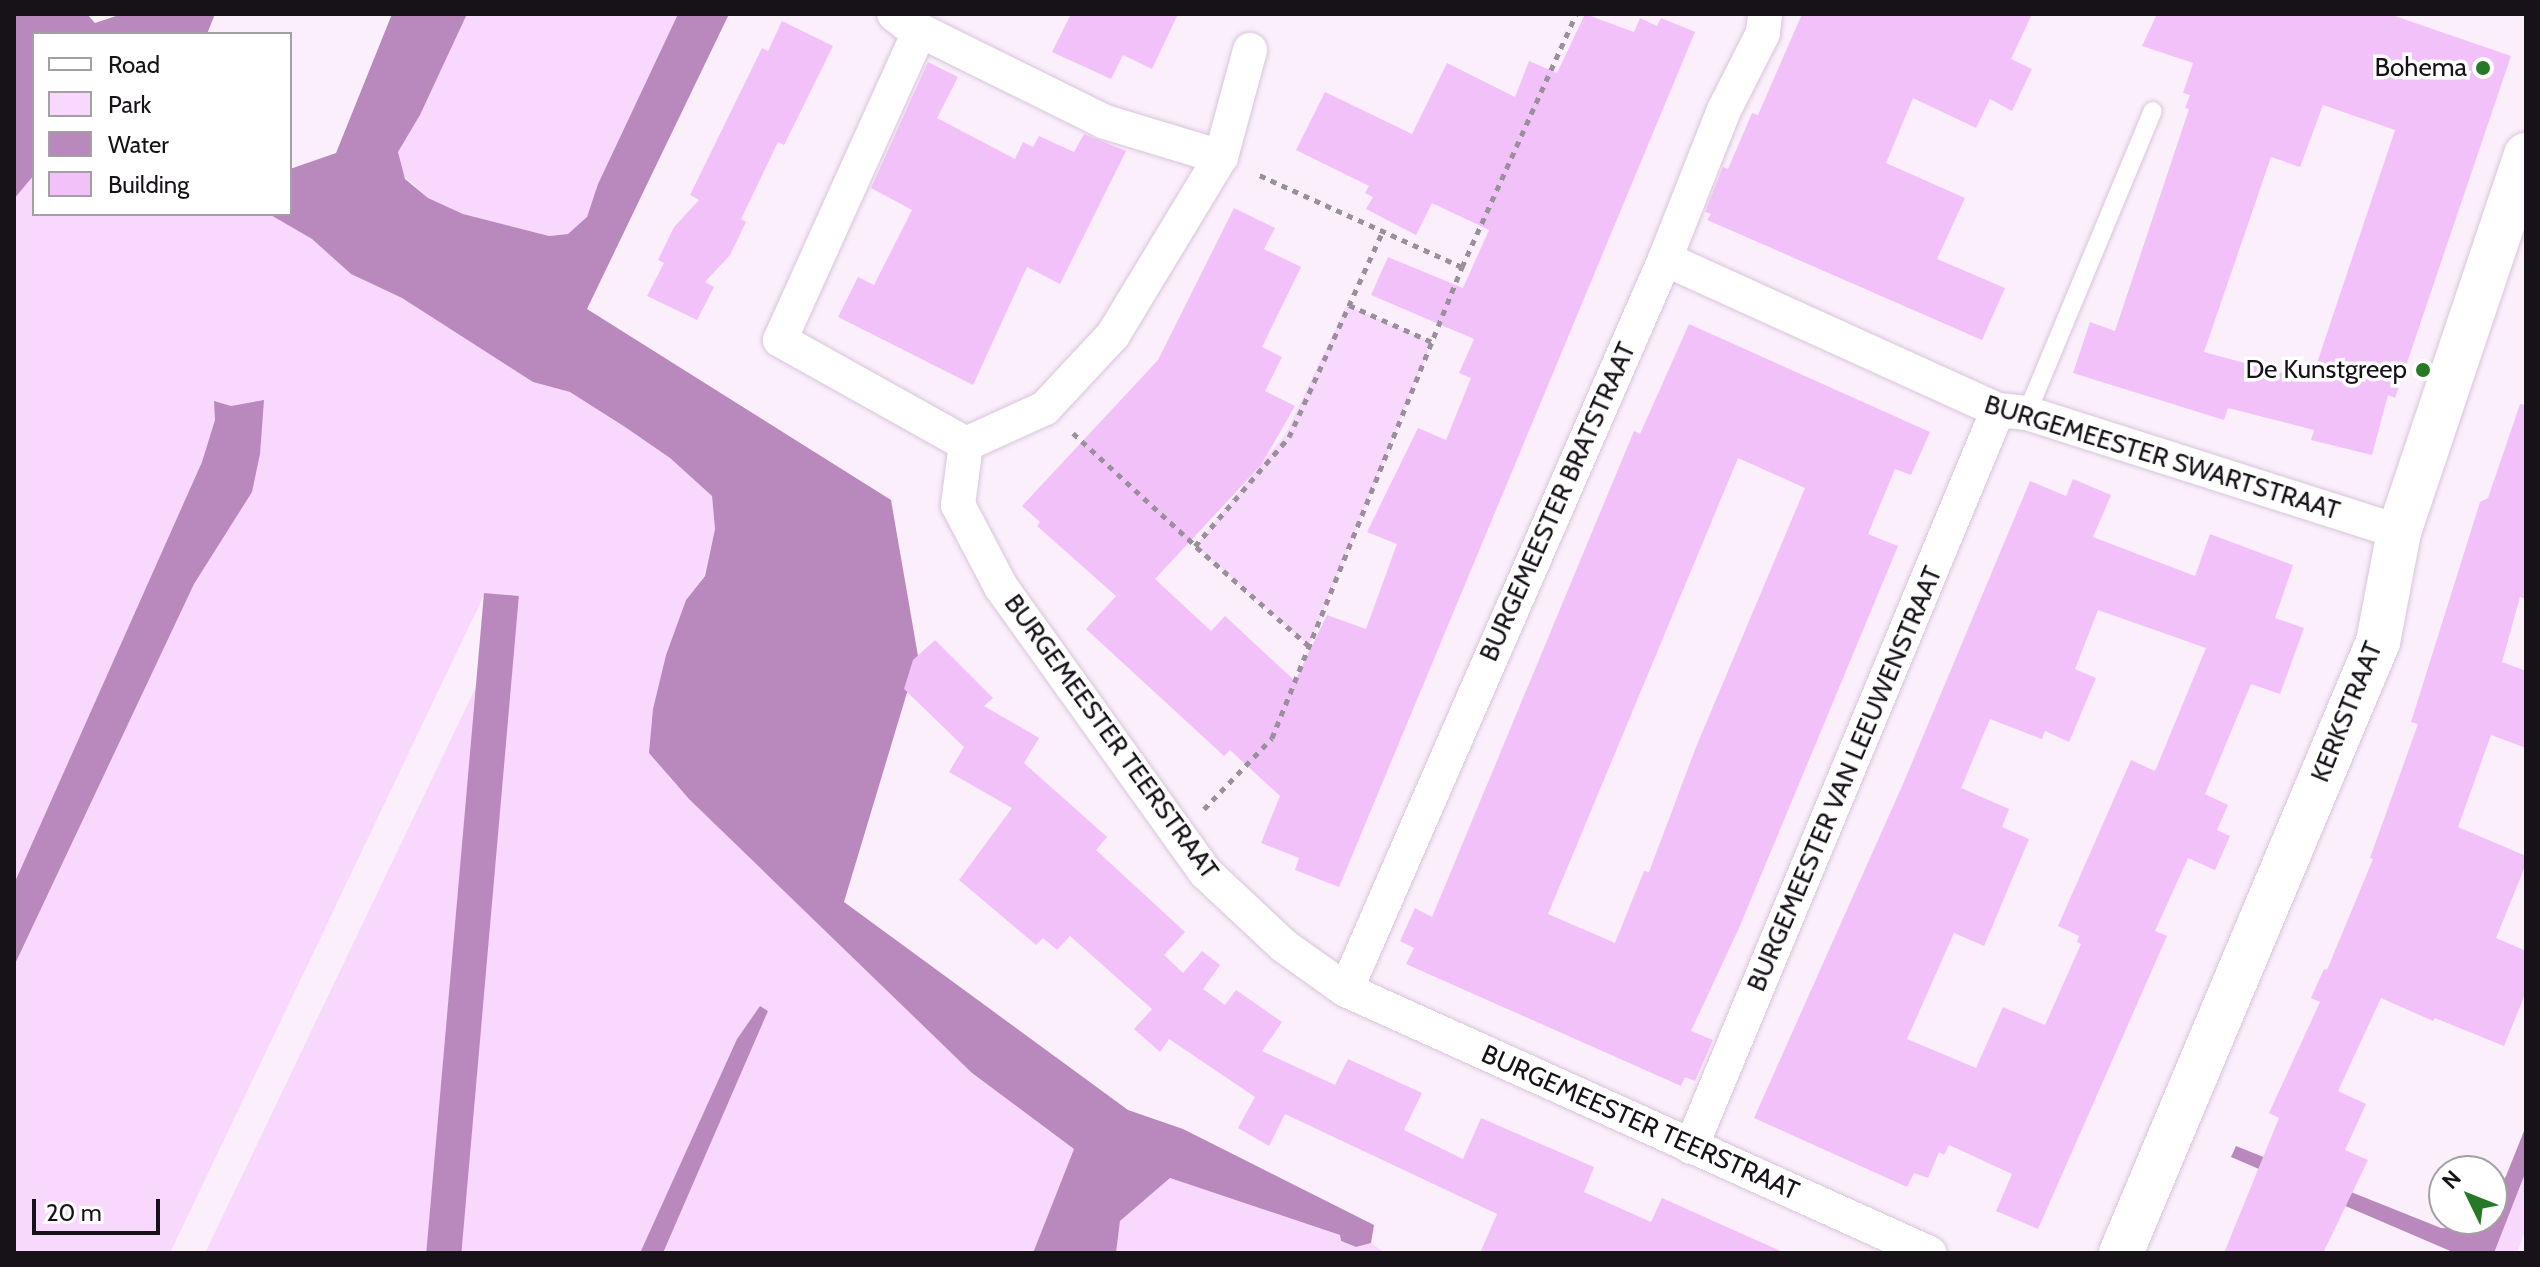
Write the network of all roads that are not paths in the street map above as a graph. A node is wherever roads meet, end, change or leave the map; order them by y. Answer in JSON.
{"nodes":[{"id":1,"x":1765,"y":14,"type":"edge"},
{"id":2,"x":908,"y":21,"type":"edge"},
{"id":3,"x":1250,"y":50,"type":"dead end"},
{"id":4,"x":2153,"y":111,"type":"dead end"},
{"id":5,"x":2526,"y":155,"type":"edge"},
{"id":6,"x":1221,"y":157,"type":"junction"},
{"id":7,"x":1665,"y":259,"type":"junction"},
{"id":8,"x":2012,"y":412,"type":"junction"},
{"id":9,"x":966,"y":444,"type":"junction"},
{"id":10,"x":2399,"y":532,"type":"junction"},
{"id":11,"x":1346,"y":990,"type":"junction"},
{"id":12,"x":1691,"y":1147,"type":"junction"},
{"id":13,"x":1929,"y":1253,"type":"edge"},
{"id":14,"x":2121,"y":1253,"type":"edge"}],
"edges":[{"from":1,"to":7,"type":"street","name":"BURGEMEESTER BRATSTRAAT"},
{"from":2,"to":6,"type":"street"},
{"from":2,"to":9,"type":"street"},
{"from":3,"to":6,"type":"street"},
{"from":4,"to":8,"type":"lane"},
{"from":5,"to":10,"type":"street","name":"KERKSTRAAT"},
{"from":6,"to":9,"type":"street"},
{"from":7,"to":8,"type":"street","name":"BURGEMEESTER SWARTSTRAAT"},
{"from":7,"to":11,"type":"street","name":"BURGEMEESTER BRATSTRAAT"},
{"from":8,"to":10,"type":"street","name":"BURGEMEESTER SWARTSTRAAT"},
{"from":8,"to":12,"type":"street","name":"BURGEMEESTER VAN LEEUWENSTRAAT"},
{"from":9,"to":11,"type":"street","name":"BURGEMEESTER TEERSTRAAT"},
{"from":10,"to":14,"type":"street","name":"KERKSTRAAT"},
{"from":11,"to":12,"type":"street","name":"BURGEMEESTER TEERSTRAAT"},
{"from":12,"to":13,"type":"street","name":"BURGEMEESTER TEERSTRAAT"}]}
